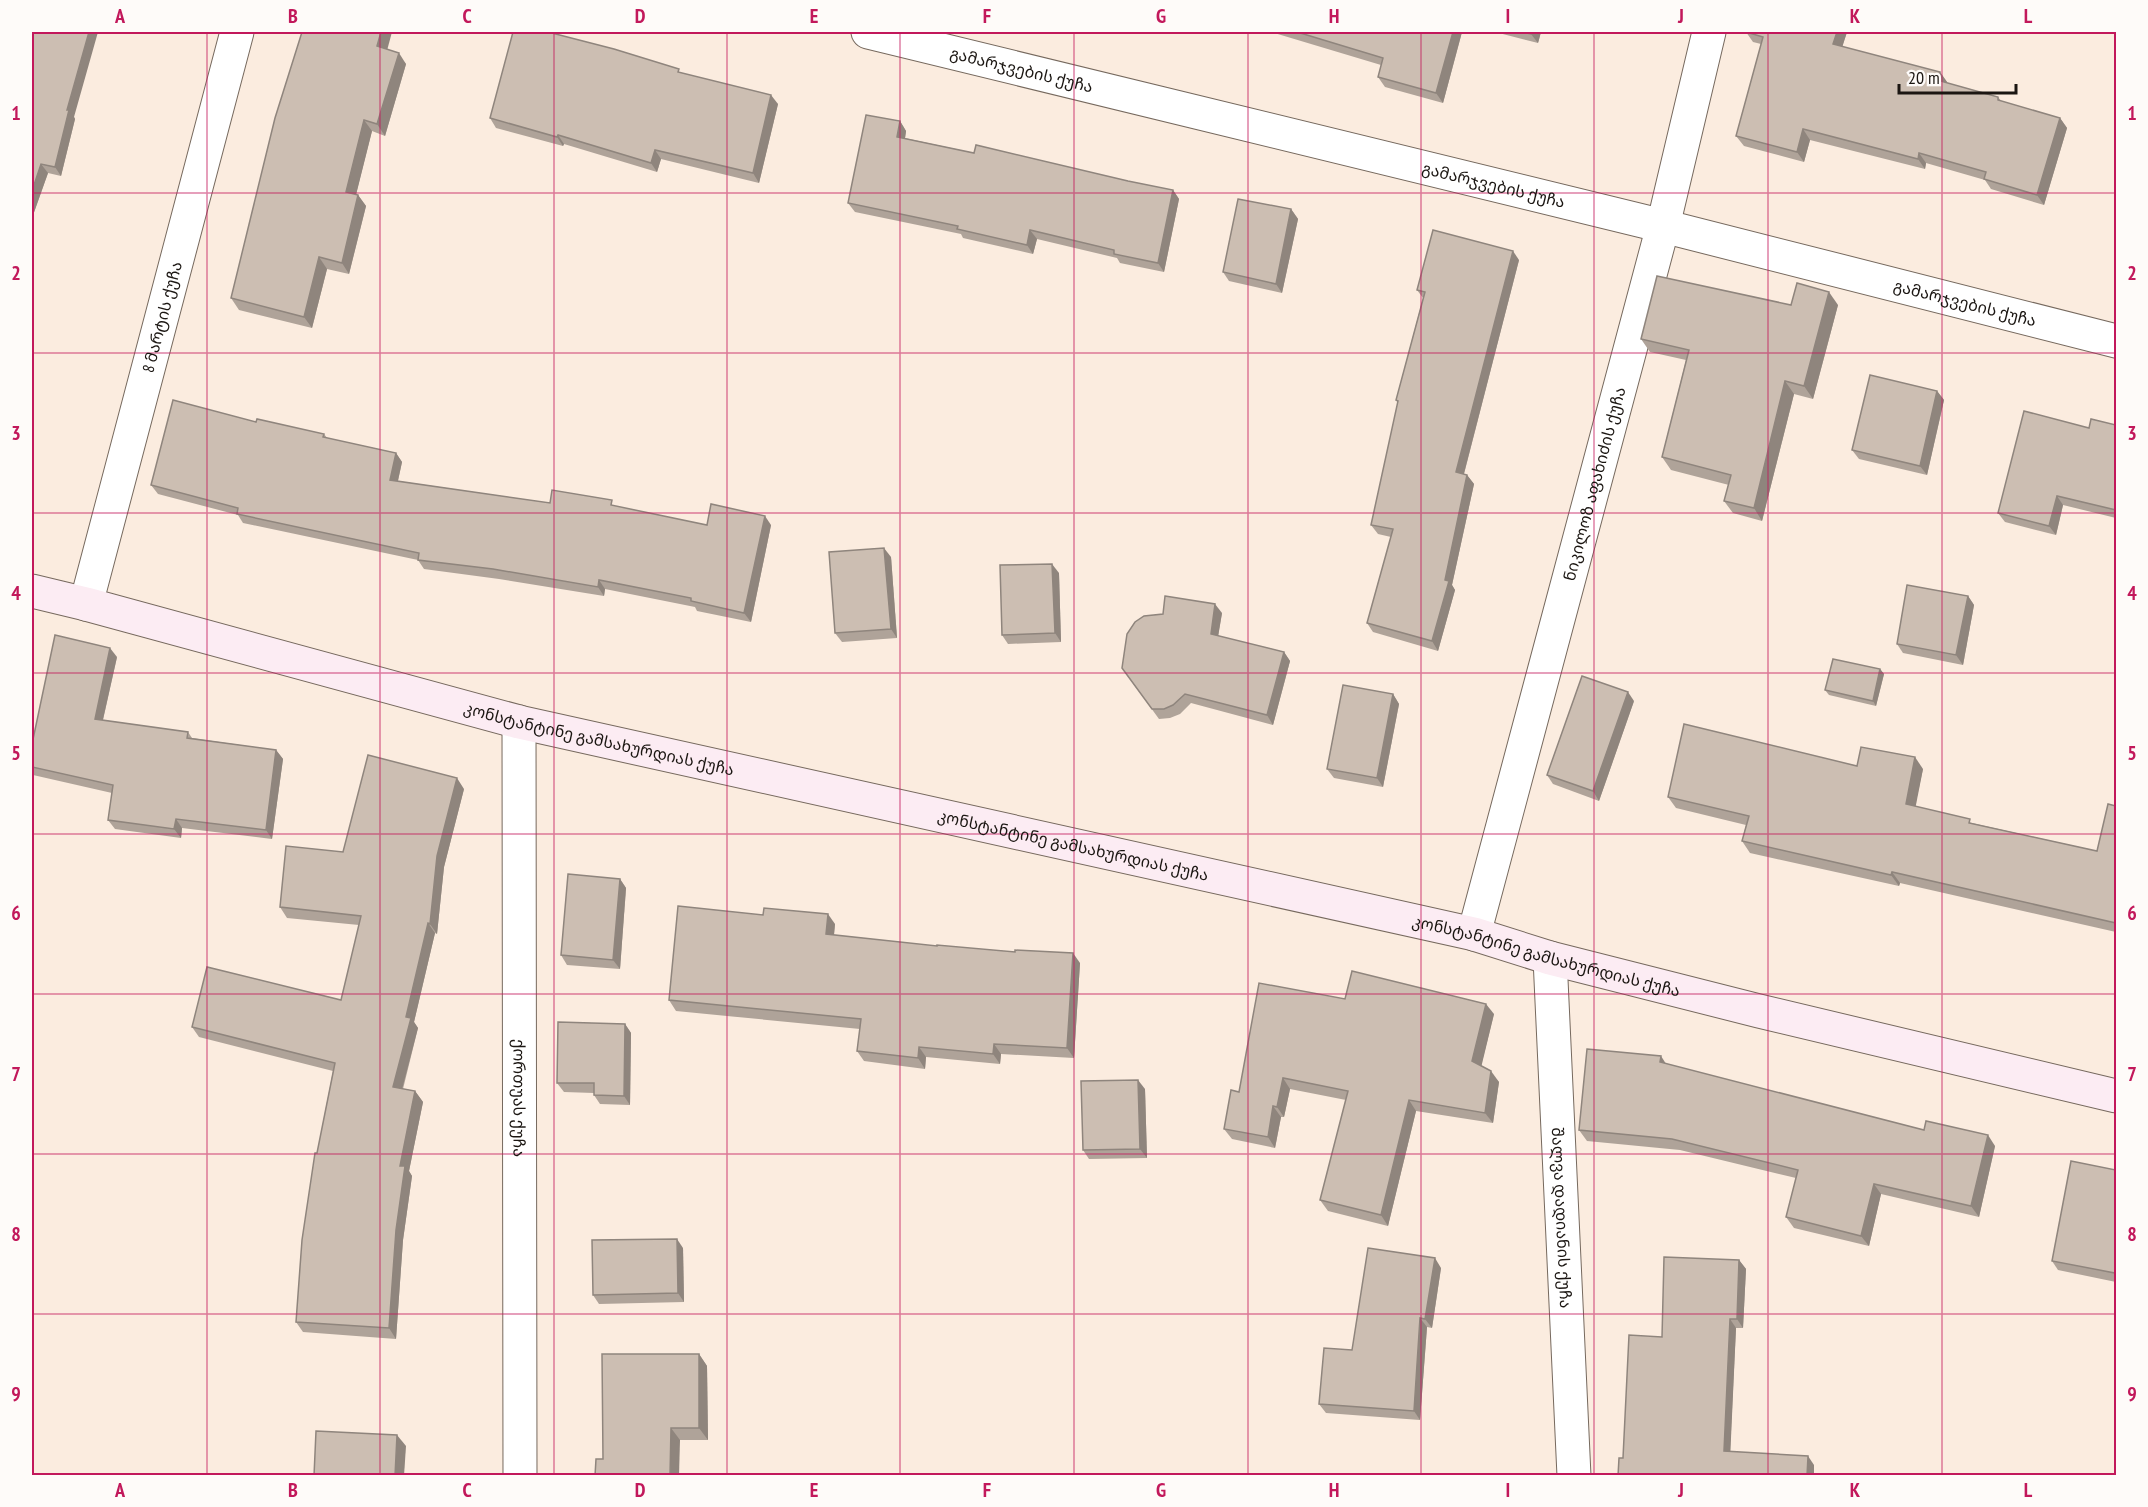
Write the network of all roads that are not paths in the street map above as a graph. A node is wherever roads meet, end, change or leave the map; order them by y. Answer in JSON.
{"nodes":[{"id":1,"x":237,"y":32,"type":"edge"},
{"id":2,"x":868,"y":32,"type":"edge"},
{"id":3,"x":1709,"y":32,"type":"edge"},
{"id":4,"x":1663,"y":226,"type":"junction"},
{"id":5,"x":2116,"y":341,"type":"edge"},
{"id":6,"x":32,"y":591,"type":"edge"},
{"id":7,"x":86,"y":604,"type":"junction"},
{"id":8,"x":519,"y":722,"type":"junction"},
{"id":9,"x":1474,"y":934,"type":"junction"},
{"id":10,"x":1550,"y":958,"type":"junction"},
{"id":11,"x":2116,"y":1096,"type":"edge"},
{"id":12,"x":520,"y":1476,"type":"edge"},
{"id":13,"x":1574,"y":1476,"type":"edge"}],
"edges":[{"from":1,"to":7,"type":"street","name":"8 მარტის ქუჩა"},
{"from":2,"to":4,"type":"street","name":"გამარჯვების ქუჩა"},
{"from":3,"to":4,"type":"street","name":"ნიკილოზ აფახიძის ქუჩა"},
{"from":4,"to":5,"type":"street","name":"გამარჯვების ქუჩა"},
{"from":4,"to":9,"type":"street","name":"ნიკილოზ აფახიძის ქუჩა"},
{"from":6,"to":7,"type":"main road","name":"კონსტანტინე გამსახურდიას ქუჩა"},
{"from":7,"to":8,"type":"main road","name":"კონსტანტინე გამსახურდიას ქუჩა"},
{"from":8,"to":9,"type":"main road","name":"კონსტანტინე გამსახურდიას ქუჩა"},
{"from":8,"to":12,"type":"street","name":"ქორთუას ქუჩა"},
{"from":9,"to":10,"type":"main road","name":"კონსტანტინე გამსახურდიას ქუჩა"},
{"from":10,"to":11,"type":"main road","name":"კონსტანტინე გამსახურდიას ქუჩა"},
{"from":10,"to":13,"type":"street","name":"შალვა დადიანის ქუჩა"}]}
